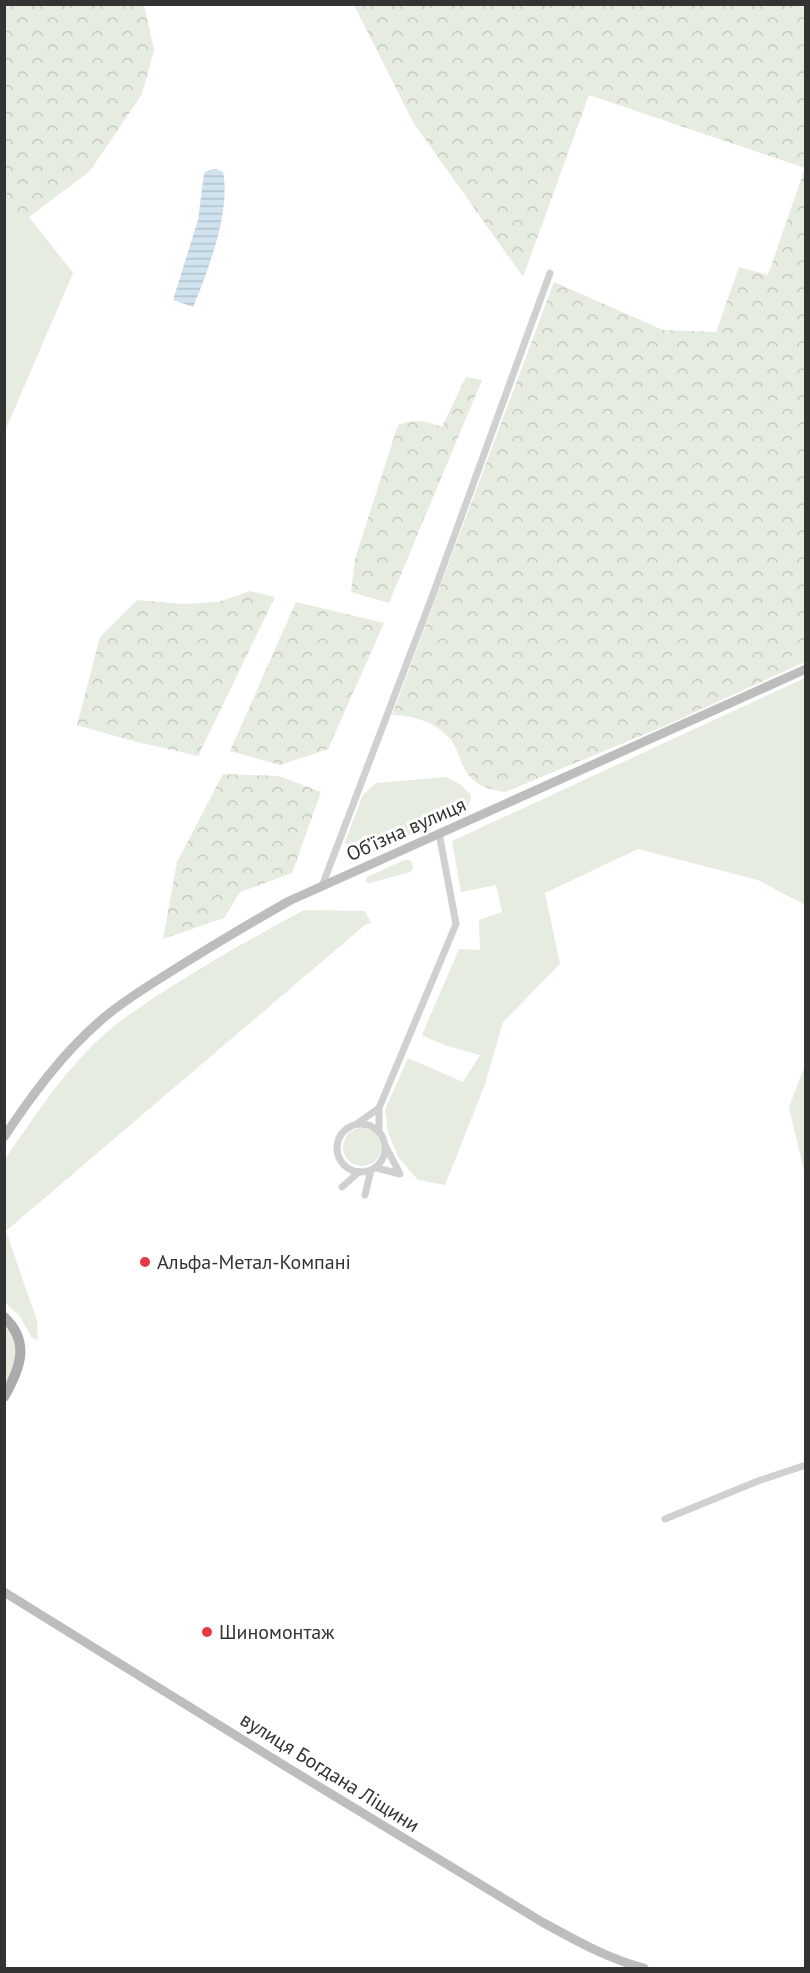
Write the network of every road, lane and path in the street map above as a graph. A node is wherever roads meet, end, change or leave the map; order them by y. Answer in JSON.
{"nodes":[{"id":1,"x":550,"y":273,"type":"dead end"},
{"id":2,"x":806,"y":669,"type":"edge"},
{"id":3,"x":439,"y":833,"type":"junction"},
{"id":4,"x":322,"y":886,"type":"junction"},
{"id":5,"x":379,"y":1108,"type":"junction"},
{"id":6,"x":358,"y":1124,"type":"junction"},
{"id":7,"x":380,"y":1132,"type":"junction"},
{"id":8,"x":4,"y":1137,"type":"edge"},
{"id":9,"x":386,"y":1146,"type":"junction"},
{"id":10,"x":346,"y":1168,"type":"junction"},
{"id":11,"x":374,"y":1169,"type":"junction"},
{"id":12,"x":361,"y":1173,"type":"junction"},
{"id":13,"x":5,"y":1317,"type":"edge"},
{"id":14,"x":4,"y":1397,"type":"edge"},
{"id":15,"x":806,"y":1464,"type":"edge"},
{"id":16,"x":665,"y":1519,"type":"dead end"},
{"id":17,"x":4,"y":1592,"type":"edge"},
{"id":18,"x":644,"y":1968,"type":"edge"}],
"edges":[{"from":1,"to":4,"type":"street"},
{"from":2,"to":3,"type":"main road","name":"Об’їзна вулиця"},
{"from":3,"to":4,"type":"main road","name":"Об’їзна вулиця"},
{"from":3,"to":5,"type":"street"},
{"from":4,"to":8,"type":"main road","name":"Об’їзна вулиця"},
{"from":5,"to":6,"type":"street"},
{"from":5,"to":7,"type":"street"},
{"from":6,"to":7,"type":"street"},
{"from":6,"to":10,"type":"street"},
{"from":7,"to":9,"type":"street"},
{"from":9,"to":11,"type":"street"},
{"from":9,"to":11,"type":"street"},
{"from":10,"to":12,"type":"street"},
{"from":10,"to":12,"type":"street"},
{"from":11,"to":12,"type":"street"},
{"from":11,"to":12,"type":"street"},
{"from":13,"to":14,"type":"main road"},
{"from":15,"to":16,"type":"street"},
{"from":17,"to":18,"type":"main road","name":"вулиця Богдана Ліщини"}]}
